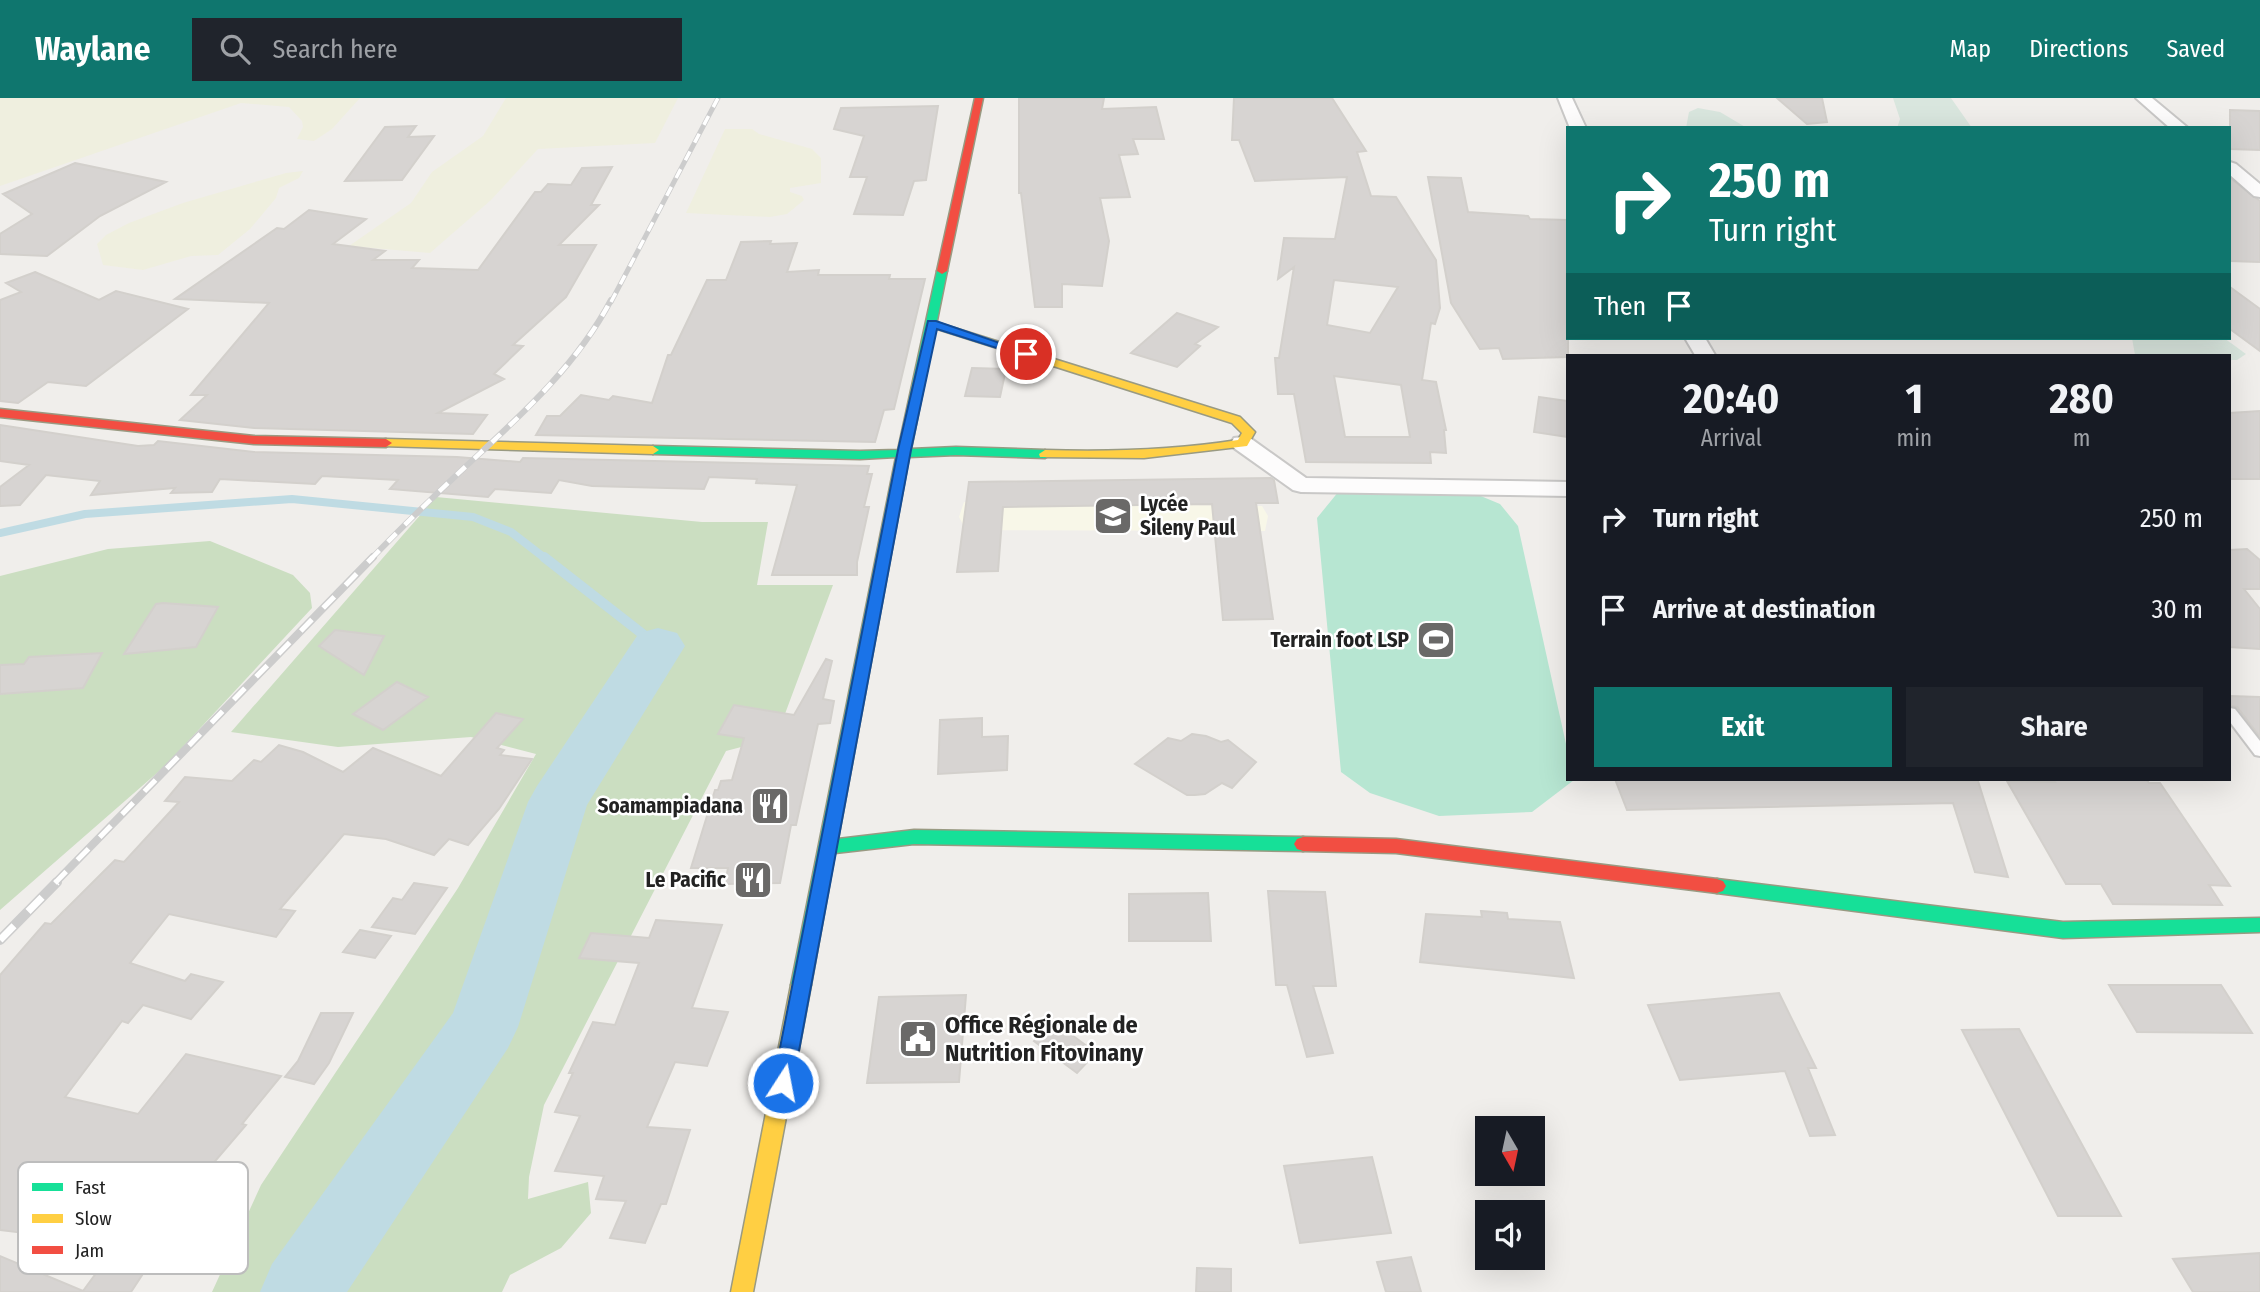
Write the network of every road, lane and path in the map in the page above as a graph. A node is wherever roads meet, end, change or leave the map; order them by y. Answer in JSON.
{"nodes":[{"id":1,"x":979,"y":98,"type":"edge"},
{"id":2,"x":1564,"y":98,"type":"edge"},
{"id":3,"x":2143,"y":98,"type":"edge"},
{"id":4,"x":1577,"y":126,"type":"edge"},
{"id":5,"x":2178,"y":126,"type":"edge"},
{"id":6,"x":2231,"y":168,"type":"edge"},
{"id":7,"x":2259,"y":190,"type":"edge"},
{"id":8,"x":932,"y":324,"type":"junction"},
{"id":9,"x":0,"y":413,"type":"edge"},
{"id":10,"x":1242,"y":443,"type":"junction"},
{"id":11,"x":904,"y":450,"type":"junction"},
{"id":12,"x":1566,"y":489,"type":"edge"},
{"id":13,"x":2231,"y":714,"type":"edge"},
{"id":14,"x":2260,"y":751,"type":"edge"},
{"id":15,"x":829,"y":847,"type":"junction"},
{"id":16,"x":2260,"y":925,"type":"edge"},
{"id":17,"x":742,"y":1292,"type":"edge"}],
"edges":[{"from":1,"to":8,"type":"street"},
{"from":2,"to":4,"type":"street"},
{"from":3,"to":5,"type":"street"},
{"from":6,"to":7,"type":"street"},
{"from":8,"to":10,"type":"street"},
{"from":8,"to":11,"type":"street"},
{"from":9,"to":11,"type":"street"},
{"from":10,"to":11,"type":"street"},
{"from":10,"to":12,"type":"street"},
{"from":11,"to":15,"type":"street"},
{"from":13,"to":14,"type":"lane"},
{"from":15,"to":16,"type":"street"},
{"from":15,"to":17,"type":"street"}]}
